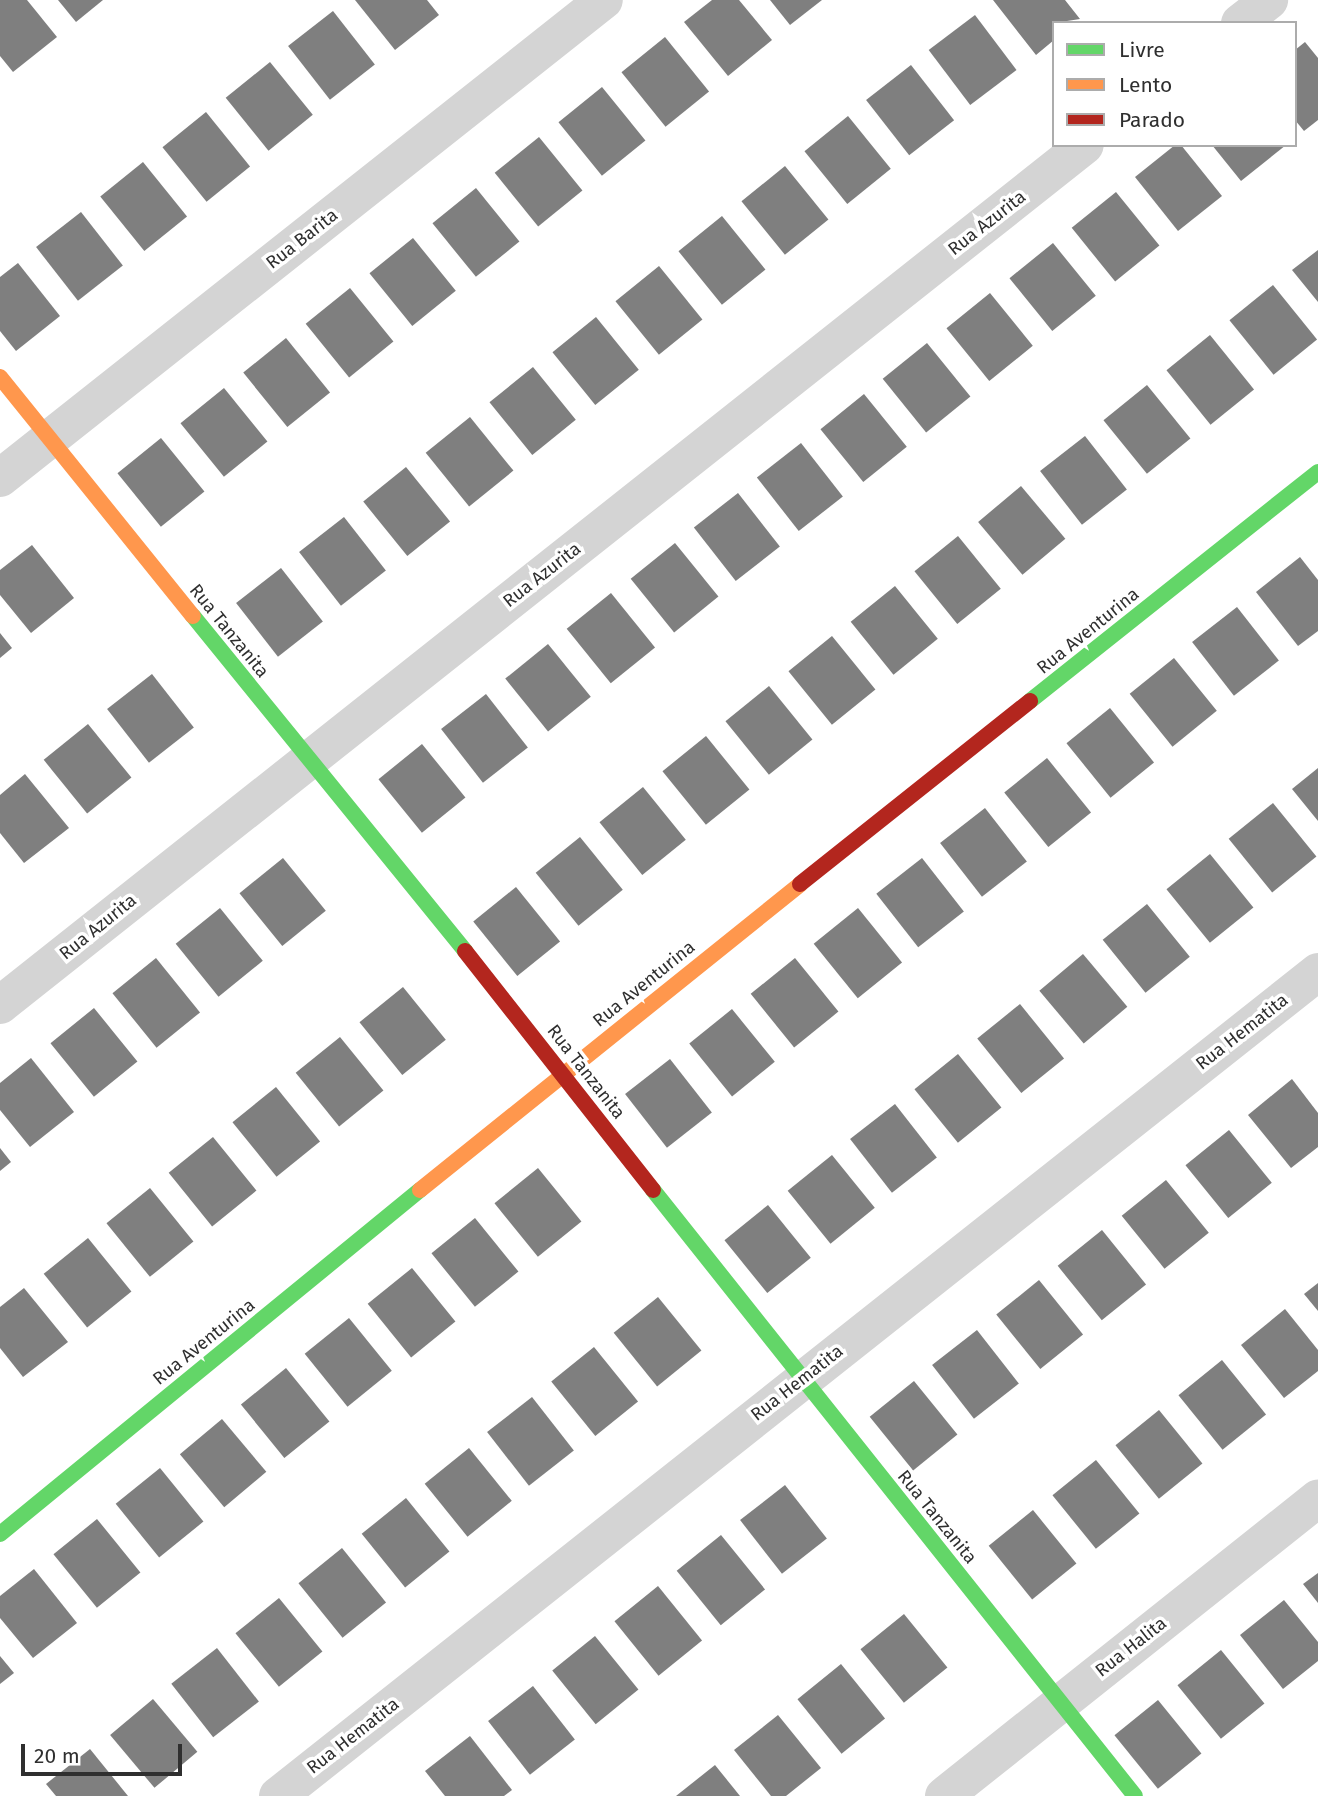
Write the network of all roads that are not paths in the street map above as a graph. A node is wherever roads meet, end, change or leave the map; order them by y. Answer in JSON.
{"nodes":[{"id":1,"x":604,"y":0,"type":"edge"},
{"id":2,"x":1269,"y":0,"type":"edge"},
{"id":3,"x":1243,"y":21,"type":"edge"},
{"id":4,"x":1082,"y":147,"type":"edge"},
{"id":5,"x":0,"y":377,"type":"edge"},
{"id":6,"x":48,"y":439,"type":"junction"},
{"id":7,"x":1318,"y":472,"type":"edge"},
{"id":8,"x":0,"y":478,"type":"edge"},
{"id":9,"x":309,"y":759,"type":"junction"},
{"id":10,"x":1318,"y":972,"type":"edge"},
{"id":11,"x":0,"y":1005,"type":"edge"},
{"id":12,"x":563,"y":1073,"type":"junction"},
{"id":13,"x":801,"y":1381,"type":"junction"},
{"id":14,"x":1318,"y":1498,"type":"edge"},
{"id":15,"x":0,"y":1534,"type":"edge"},
{"id":16,"x":1061,"y":1702,"type":"junction"},
{"id":17,"x":278,"y":1796,"type":"edge"},
{"id":18,"x":944,"y":1796,"type":"edge"},
{"id":19,"x":1135,"y":1796,"type":"edge"}],
"edges":[{"from":1,"to":6,"type":"street","name":"Rua Barita"},
{"from":2,"to":3,"type":"street"},
{"from":4,"to":9,"type":"street","name":"Rua Azurita"},
{"from":5,"to":6,"type":"street","name":"Rua Tanzanita"},
{"from":6,"to":8,"type":"street","name":"Rua Barita"},
{"from":6,"to":9,"type":"street","name":"Rua Tanzanita"},
{"from":7,"to":12,"type":"street","name":"Rua Aventurina"},
{"from":9,"to":11,"type":"street","name":"Rua Azurita"},
{"from":9,"to":12,"type":"street","name":"Rua Tanzanita"},
{"from":10,"to":13,"type":"street","name":"Rua Hematita"},
{"from":12,"to":13,"type":"street","name":"Rua Tanzanita"},
{"from":12,"to":15,"type":"street","name":"Rua Aventurina"},
{"from":13,"to":16,"type":"street","name":"Rua Tanzanita"},
{"from":13,"to":17,"type":"street","name":"Rua Hematita"},
{"from":14,"to":16,"type":"street","name":"Rua Halita"},
{"from":16,"to":18,"type":"street","name":"Rua Halita"},
{"from":16,"to":19,"type":"street","name":"Rua Tanzanita"}]}
